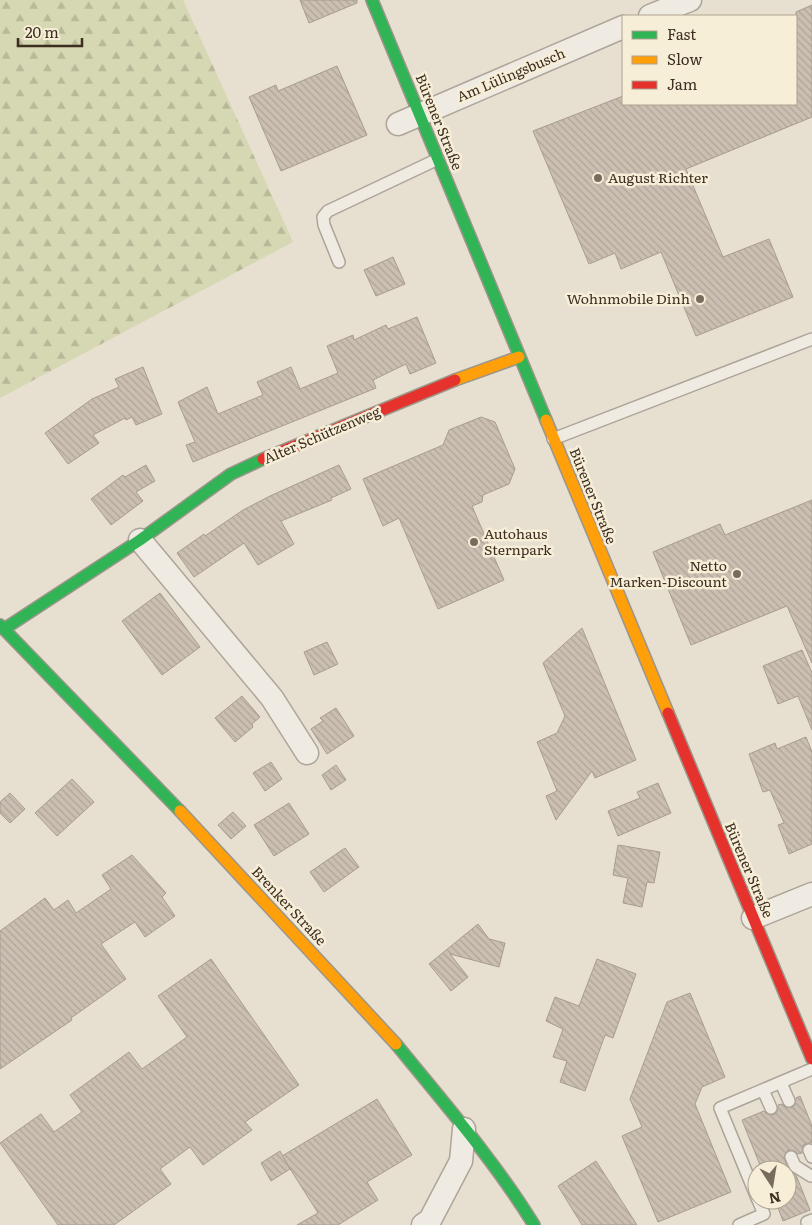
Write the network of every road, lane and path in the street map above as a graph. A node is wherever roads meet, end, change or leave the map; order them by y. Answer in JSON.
{"nodes":[{"id":1,"x":372,"y":0,"type":"edge"},
{"id":2,"x":690,"y":0,"type":"edge"},
{"id":3,"x":652,"y":15,"type":"edge"},
{"id":4,"x":622,"y":27,"type":"edge"},
{"id":5,"x":420,"y":114,"type":"junction"},
{"id":6,"x":398,"y":124,"type":"dead end"},
{"id":7,"x":438,"y":159,"type":"junction"},
{"id":8,"x":339,"y":262,"type":"dead end"},
{"id":9,"x":812,"y":339,"type":"edge"},
{"id":10,"x":519,"y":357,"type":"junction"},
{"id":11,"x":553,"y":439,"type":"junction"},
{"id":12,"x":140,"y":540,"type":"junction"},
{"id":13,"x":2,"y":627,"type":"edge"},
{"id":14,"x":307,"y":753,"type":"dead end"},
{"id":15,"x":812,"y":894,"type":"edge"},
{"id":16,"x":753,"y":918,"type":"junction"},
{"id":17,"x":812,"y":1059,"type":"edge"},
{"id":18,"x":812,"y":1069,"type":"edge"},
{"id":19,"x":781,"y":1083,"type":"junction"},
{"id":20,"x":763,"y":1090,"type":"junction"},
{"id":21,"x":789,"y":1101,"type":"dead end"},
{"id":22,"x":771,"y":1108,"type":"dead end"},
{"id":23,"x":464,"y":1129,"type":"junction"},
{"id":24,"x":791,"y":1157,"type":"dead end"},
{"id":25,"x":747,"y":1174,"type":"edge"},
{"id":26,"x":812,"y":1177,"type":"edge"},
{"id":27,"x":766,"y":1220,"type":"edge"},
{"id":28,"x":422,"y":1225,"type":"edge"},
{"id":29,"x":534,"y":1225,"type":"edge"},
{"id":30,"x":739,"y":1225,"type":"edge"}],
"edges":[{"from":1,"to":5,"type":"street","name":"Bürener Straße"},
{"from":2,"to":3,"type":"street"},
{"from":4,"to":5,"type":"street","name":"Am Lülingsbusch"},
{"from":5,"to":6,"type":"street","name":"Am Lülingsbusch"},
{"from":5,"to":7,"type":"street","name":"Bürener Straße"},
{"from":7,"to":8,"type":"lane"},
{"from":7,"to":10,"type":"street","name":"Bürener Straße"},
{"from":9,"to":11,"type":"lane"},
{"from":10,"to":11,"type":"street","name":"Bürener Straße"},
{"from":10,"to":12,"type":"street","name":"Alter Schützenweg"},
{"from":11,"to":16,"type":"street","name":"Bürener Straße"},
{"from":12,"to":13,"type":"street","name":"Alter Schützenweg"},
{"from":12,"to":14,"type":"street"},
{"from":13,"to":23,"type":"street","name":"Brenker Straße"},
{"from":15,"to":16,"type":"street"},
{"from":16,"to":17,"type":"street","name":"Bürener Straße"},
{"from":18,"to":19,"type":"lane"},
{"from":19,"to":20,"type":"lane"},
{"from":19,"to":21,"type":"lane"},
{"from":20,"to":22,"type":"lane"},
{"from":20,"to":25,"type":"lane"},
{"from":23,"to":28,"type":"street"},
{"from":23,"to":29,"type":"street","name":"Brenker Straße"},
{"from":24,"to":26,"type":"lane"},
{"from":27,"to":30,"type":"lane"}]}
